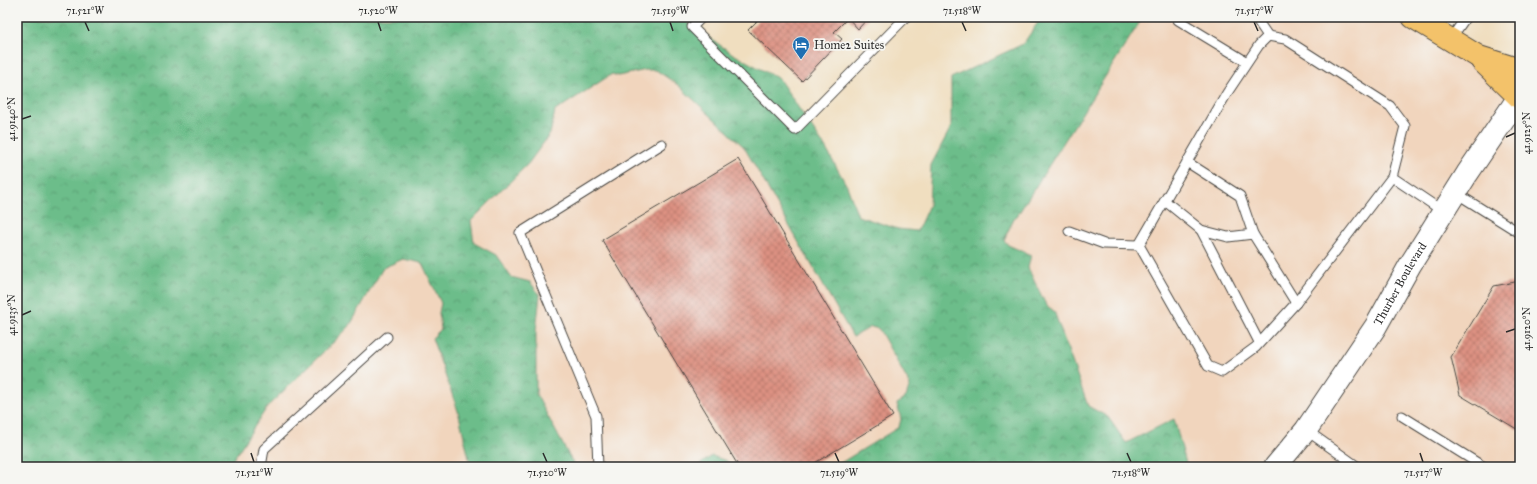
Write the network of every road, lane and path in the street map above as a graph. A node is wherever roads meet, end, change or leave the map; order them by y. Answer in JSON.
{"nodes":[{"id":1,"x":702,"y":17,"type":"edge"},
{"id":2,"x":906,"y":17,"type":"edge"},
{"id":3,"x":1178,"y":17,"type":"edge"},
{"id":4,"x":1255,"y":17,"type":"edge"},
{"id":5,"x":1413,"y":17,"type":"edge"},
{"id":6,"x":1466,"y":17,"type":"edge"},
{"id":7,"x":1268,"y":36,"type":"junction"},
{"id":8,"x":1450,"y":40,"type":"junction"},
{"id":9,"x":1478,"y":57,"type":"junction"},
{"id":10,"x":1247,"y":62,"type":"junction"},
{"id":11,"x":1520,"y":70,"type":"edge"},
{"id":12,"x":1520,"y":97,"type":"edge"},
{"id":13,"x":662,"y":144,"type":"dead end"},
{"id":14,"x":1187,"y":162,"type":"junction"},
{"id":15,"x":1392,"y":177,"type":"junction"},
{"id":16,"x":1456,"y":193,"type":"junction"},
{"id":17,"x":1164,"y":201,"type":"junction"},
{"id":18,"x":1444,"y":212,"type":"junction"},
{"id":19,"x":1202,"y":230,"type":"junction"},
{"id":20,"x":1069,"y":231,"type":"dead end"},
{"id":21,"x":1520,"y":233,"type":"edge"},
{"id":22,"x":1253,"y":234,"type":"junction"},
{"id":23,"x":1139,"y":245,"type":"junction"},
{"id":24,"x":1296,"y":303,"type":"junction"},
{"id":25,"x":387,"y":337,"type":"dead end"},
{"id":26,"x":1259,"y":342,"type":"junction"},
{"id":27,"x":1402,"y":416,"type":"dead end"},
{"id":28,"x":1306,"y":430,"type":"junction"},
{"id":29,"x":261,"y":467,"type":"edge"},
{"id":30,"x":598,"y":467,"type":"edge"},
{"id":31,"x":1275,"y":467,"type":"edge"},
{"id":32,"x":1358,"y":467,"type":"edge"},
{"id":33,"x":1484,"y":467,"type":"edge"}],
"edges":[{"from":1,"to":2,"type":"lane"},
{"from":3,"to":10,"type":"lane"},
{"from":4,"to":7,"type":"lane"},
{"from":5,"to":8,"type":"main road"},
{"from":6,"to":8,"type":"lane"},
{"from":7,"to":10,"type":"lane"},
{"from":7,"to":15,"type":"lane"},
{"from":8,"to":9,"type":"main road"},
{"from":9,"to":11,"type":"main road"},
{"from":9,"to":12,"type":"main road"},
{"from":10,"to":14,"type":"lane"},
{"from":12,"to":16,"type":"street","name":"Thurber Boulevard"},
{"from":13,"to":30,"type":"lane"},
{"from":14,"to":17,"type":"lane"},
{"from":14,"to":22,"type":"lane"},
{"from":15,"to":18,"type":"lane"},
{"from":15,"to":24,"type":"lane"},
{"from":16,"to":18,"type":"street","name":"Thurber Boulevard"},
{"from":16,"to":21,"type":"lane"},
{"from":17,"to":19,"type":"lane"},
{"from":17,"to":23,"type":"lane"},
{"from":18,"to":28,"type":"street","name":"Thurber Boulevard"},
{"from":19,"to":22,"type":"lane"},
{"from":19,"to":26,"type":"lane"},
{"from":20,"to":23,"type":"lane"},
{"from":22,"to":24,"type":"lane"},
{"from":23,"to":26,"type":"lane"},
{"from":24,"to":26,"type":"lane"},
{"from":25,"to":29,"type":"lane"},
{"from":27,"to":33,"type":"lane"},
{"from":28,"to":31,"type":"street","name":"Thurber Boulevard"},
{"from":28,"to":32,"type":"lane"}]}
